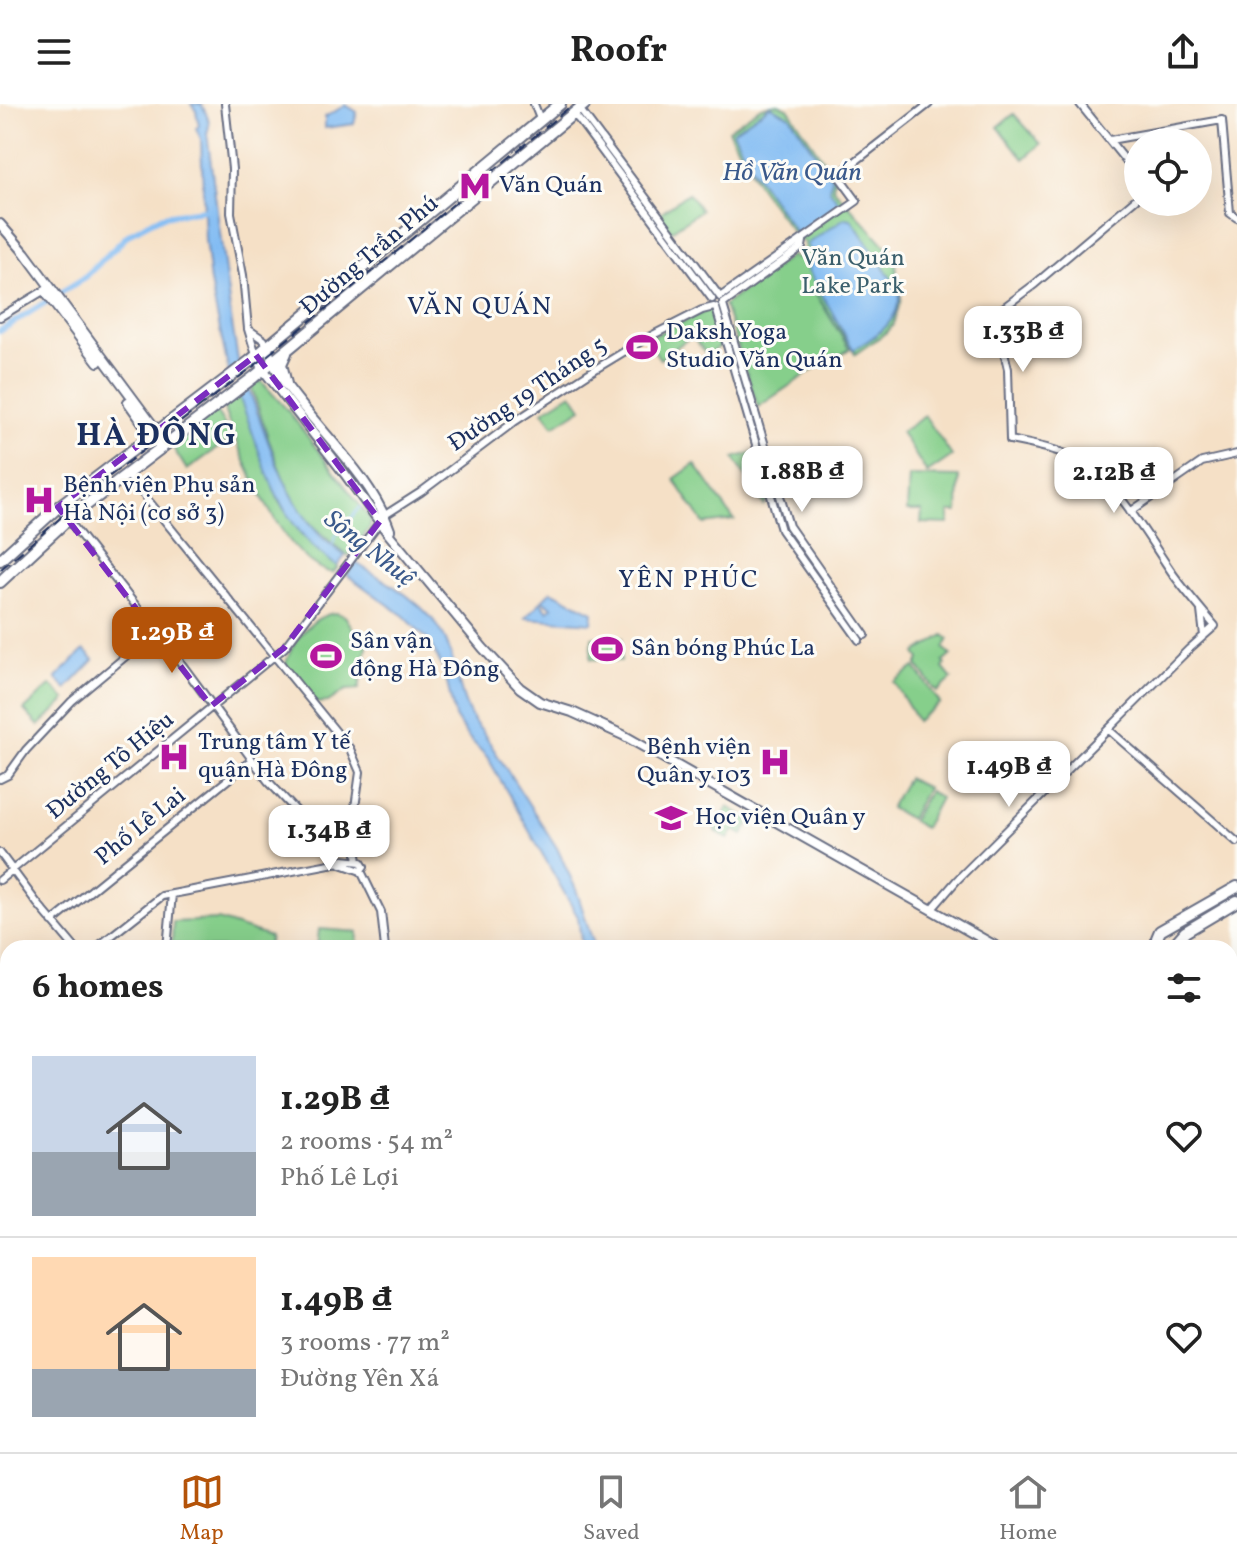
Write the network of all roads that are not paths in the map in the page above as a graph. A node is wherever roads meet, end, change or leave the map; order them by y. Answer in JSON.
{"nodes":[{"id":1,"x":225,"y":104,"type":"edge"},
{"id":2,"x":557,"y":104,"type":"edge"},
{"id":3,"x":929,"y":104,"type":"edge"},
{"id":4,"x":1080,"y":104,"type":"edge"},
{"id":5,"x":536,"y":105,"type":"edge"},
{"id":6,"x":583,"y":112,"type":"edge"},
{"id":7,"x":538,"y":122,"type":"junction"},
{"id":8,"x":1110,"y":140,"type":"junction"},
{"id":9,"x":1124,"y":158,"type":"edge"},
{"id":10,"x":642,"y":190,"type":"junction"},
{"id":11,"x":635,"y":195,"type":"junction"},
{"id":12,"x":432,"y":209,"type":"junction"},
{"id":13,"x":1124,"y":209,"type":"edge"},
{"id":14,"x":1234,"y":217,"type":"edge"},
{"id":15,"x":443,"y":221,"type":"junction"},
{"id":16,"x":0,"y":224,"type":"edge"},
{"id":17,"x":0,"y":231,"type":"edge"},
{"id":18,"x":28,"y":262,"type":"junction"},
{"id":19,"x":47,"y":290,"type":"junction"},
{"id":20,"x":329,"y":295,"type":"junction"},
{"id":21,"x":717,"y":302,"type":"junction"},
{"id":22,"x":318,"y":304,"type":"junction"},
{"id":23,"x":340,"y":307,"type":"junction"},
{"id":24,"x":328,"y":316,"type":"junction"},
{"id":25,"x":0,"y":317,"type":"edge"},
{"id":26,"x":248,"y":329,"type":"junction"},
{"id":27,"x":267,"y":346,"type":"junction"},
{"id":28,"x":288,"y":349,"type":"junction"},
{"id":29,"x":253,"y":358,"type":"junction"},
{"id":30,"x":268,"y":366,"type":"junction"},
{"id":31,"x":286,"y":384,"type":"junction"},
{"id":32,"x":152,"y":429,"type":"junction"},
{"id":33,"x":163,"y":445,"type":"junction"},
{"id":34,"x":1237,"y":454,"type":"edge"},
{"id":35,"x":339,"y":459,"type":"junction"},
{"id":36,"x":126,"y":473,"type":"junction"},
{"id":37,"x":58,"y":507,"type":"junction"},
{"id":38,"x":1130,"y":512,"type":"junction"},
{"id":39,"x":382,"y":518,"type":"junction"},
{"id":40,"x":68,"y":519,"type":"junction"},
{"id":41,"x":0,"y":560,"type":"edge"},
{"id":42,"x":0,"y":582,"type":"edge"},
{"id":43,"x":1200,"y":608,"type":"junction"},
{"id":44,"x":156,"y":631,"type":"junction"},
{"id":45,"x":1204,"y":636,"type":"junction"},
{"id":46,"x":862,"y":638,"type":"dead end"},
{"id":47,"x":284,"y":648,"type":"junction"},
{"id":48,"x":273,"y":656,"type":"junction"},
{"id":49,"x":280,"y":665,"type":"junction"},
{"id":50,"x":211,"y":706,"type":"junction"},
{"id":51,"x":1109,"y":730,"type":"junction"},
{"id":52,"x":252,"y":760,"type":"junction"},
{"id":53,"x":0,"y":779,"type":"edge"},
{"id":54,"x":1237,"y":842,"type":"edge"},
{"id":55,"x":0,"y":853,"type":"edge"},
{"id":56,"x":342,"y":862,"type":"junction"},
{"id":57,"x":357,"y":866,"type":"junction"},
{"id":58,"x":12,"y":870,"type":"junction"},
{"id":59,"x":0,"y":880,"type":"edge"},
{"id":60,"x":1237,"y":887,"type":"edge"},
{"id":61,"x":172,"y":894,"type":"junction"},
{"id":62,"x":1237,"y":901,"type":"edge"},
{"id":63,"x":932,"y":909,"type":"junction"},
{"id":64,"x":52,"y":922,"type":"junction"},
{"id":65,"x":1159,"y":932,"type":"junction"},
{"id":66,"x":68,"y":940,"type":"edge"},
{"id":67,"x":106,"y":940,"type":"edge"},
{"id":68,"x":168,"y":940,"type":"edge"},
{"id":69,"x":385,"y":940,"type":"edge"},
{"id":70,"x":985,"y":940,"type":"edge"},
{"id":71,"x":1160,"y":940,"type":"edge"},
{"id":72,"x":1162,"y":940,"type":"edge"},
{"id":73,"x":1177,"y":940,"type":"edge"}],
"edges":[{"from":1,"to":26,"type":"street"},
{"from":2,"to":7,"type":"highway","name":"Đường Trần Phú"},
{"from":3,"to":21,"type":"street","name":"Đường 19 Tháng 5"},
{"from":4,"to":8,"type":"street"},
{"from":5,"to":7,"type":"street"},
{"from":6,"to":10,"type":"street"},
{"from":6,"to":11,"type":"street"},
{"from":6,"to":15,"type":"highway","name":"Đường Trần Phú"},
{"from":7,"to":12,"type":"highway","name":"Đường Trần Phú"},
{"from":8,"to":9,"type":"street"},
{"from":8,"to":14,"type":"street"},
{"from":10,"to":11,"type":"street"},
{"from":10,"to":21,"type":"street"},
{"from":11,"to":21,"type":"street"},
{"from":12,"to":15,"type":"highway"},
{"from":12,"to":20,"type":"highway","name":"Đường Trần Phú"},
{"from":13,"to":38,"type":"street"},
{"from":15,"to":23,"type":"highway","name":"Đường Trần Phú"},
{"from":16,"to":18,"type":"main road"},
{"from":17,"to":18,"type":"main road"},
{"from":18,"to":19,"type":"main road"},
{"from":19,"to":25,"type":"street"},
{"from":19,"to":32,"type":"main road"},
{"from":20,"to":22,"type":"highway","name":"Đường Trần Phú"},
{"from":20,"to":23,"type":"highway"},
{"from":21,"to":39,"type":"street","name":"Đường 19 Tháng 5"},
{"from":21,"to":46,"type":"street"},
{"from":22,"to":24,"type":"highway"},
{"from":22,"to":27,"type":"highway","name":"Đường Trần Phú"},
{"from":23,"to":24,"type":"highway","name":"Đường Trần Phú"},
{"from":24,"to":28,"type":"highway","name":"Đường Trần Phú"},
{"from":26,"to":27,"type":"street"},
{"from":26,"to":29,"type":"street"},
{"from":27,"to":29,"type":"highway","name":"Đường Trần Phú"},
{"from":27,"to":30,"type":"main road"},
{"from":28,"to":30,"type":"highway","name":"Đường Trần Phú"},
{"from":28,"to":31,"type":"highway"},
{"from":29,"to":30,"type":"main road"},
{"from":29,"to":32,"type":"highway","name":"Đường Trần Phú"},
{"from":30,"to":31,"type":"main road"},
{"from":30,"to":33,"type":"highway","name":"Đường Trần Phú"},
{"from":30,"to":35,"type":"main road"},
{"from":31,"to":35,"type":"main road"},
{"from":32,"to":33,"type":"main road"},
{"from":32,"to":37,"type":"highway","name":"Đường Trần Phú"},
{"from":33,"to":36,"type":"highway","name":"Đường Trần Phú"},
{"from":34,"to":38,"type":"street"},
{"from":35,"to":39,"type":"main road"},
{"from":36,"to":40,"type":"highway","name":"Đường Trần Phú"},
{"from":36,"to":48,"type":"street"},
{"from":37,"to":40,"type":"street"},
{"from":37,"to":41,"type":"highway","name":"Đường Trần Phú"},
{"from":38,"to":43,"type":"street"},
{"from":39,"to":47,"type":"street","name":"Đường Tô Hiệu"},
{"from":39,"to":63,"type":"main road"},
{"from":40,"to":42,"type":"highway","name":"Đường Trần Phú"},
{"from":40,"to":44,"type":"street"},
{"from":43,"to":45,"type":"street"},
{"from":43,"to":45,"type":"street"},
{"from":44,"to":50,"type":"street"},
{"from":44,"to":53,"type":"street"},
{"from":45,"to":51,"type":"street"},
{"from":47,"to":48,"type":"street","name":"Đường Tô Hiệu"},
{"from":47,"to":49,"type":"street"},
{"from":48,"to":49,"type":"street"},
{"from":48,"to":50,"type":"street","name":"Đường Tô Hiệu"},
{"from":49,"to":57,"type":"street"},
{"from":50,"to":52,"type":"street"},
{"from":50,"to":58,"type":"street","name":"Đường Tô Hiệu"},
{"from":51,"to":54,"type":"street"},
{"from":51,"to":63,"type":"street"},
{"from":52,"to":56,"type":"street"},
{"from":52,"to":64,"type":"street","name":"Phố Lê Lai"},
{"from":55,"to":58,"type":"street"},
{"from":56,"to":57,"type":"street"},
{"from":56,"to":61,"type":"street"},
{"from":57,"to":69,"type":"street"},
{"from":58,"to":59,"type":"street","name":"Đường Tô Hiệu"},
{"from":58,"to":64,"type":"street"},
{"from":60,"to":65,"type":"highway"},
{"from":61,"to":67,"type":"street"},
{"from":61,"to":68,"type":"street"},
{"from":62,"to":73,"type":"highway"},
{"from":63,"to":70,"type":"main road"},
{"from":64,"to":66,"type":"street"},
{"from":65,"to":71,"type":"highway"},
{"from":65,"to":72,"type":"highway"}]}
